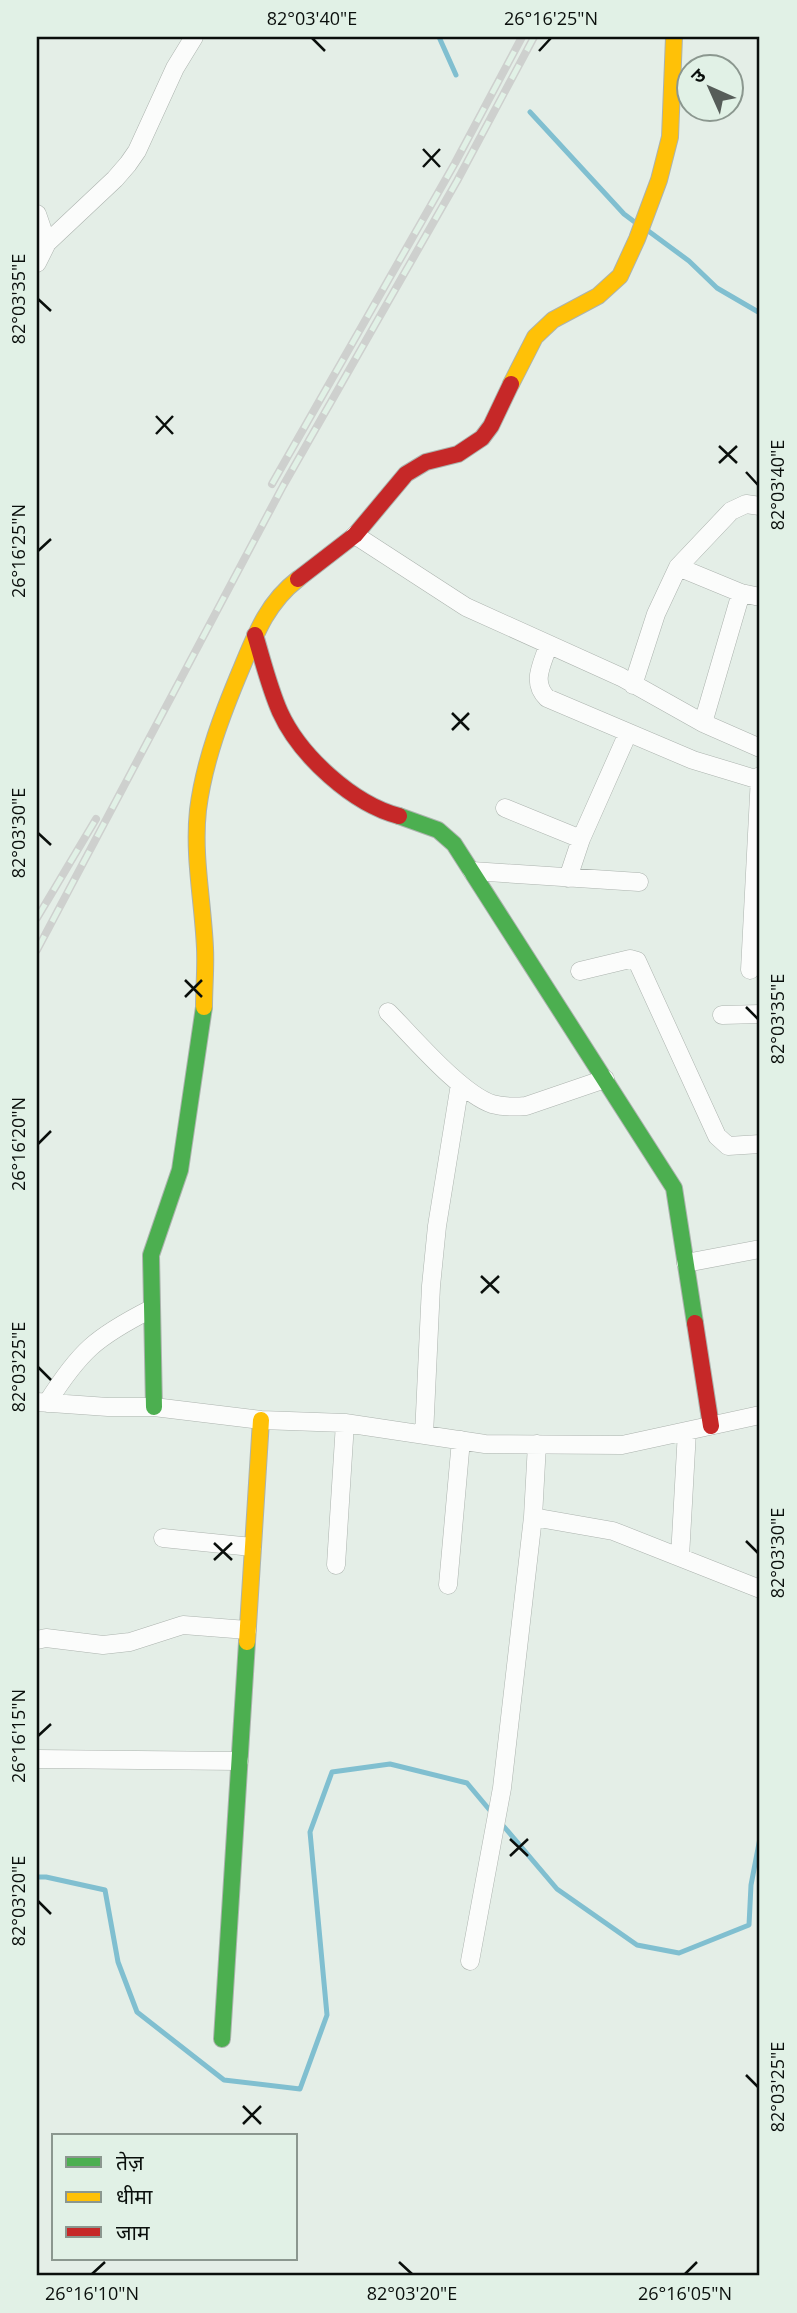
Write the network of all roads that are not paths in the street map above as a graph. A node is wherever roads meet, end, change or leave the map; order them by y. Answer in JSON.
{"nodes":[{"id":1,"x":194,"y":37,"type":"edge"},
{"id":2,"x":674,"y":37,"type":"edge"},
{"id":3,"x":37,"y":214,"type":"edge"},
{"id":4,"x":47,"y":243,"type":"junction"},
{"id":5,"x":37,"y":263,"type":"edge"},
{"id":6,"x":760,"y":506,"type":"edge"},
{"id":7,"x":355,"y":535,"type":"junction"},
{"id":8,"x":678,"y":567,"type":"junction"},
{"id":9,"x":741,"y":593,"type":"junction"},
{"id":10,"x":760,"y":597,"type":"edge"},
{"id":11,"x":256,"y":635,"type":"junction"},
{"id":12,"x":548,"y":646,"type":"junction"},
{"id":13,"x":633,"y":685,"type":"junction"},
{"id":14,"x":703,"y":723,"type":"junction"},
{"id":15,"x":628,"y":733,"type":"junction"},
{"id":16,"x":760,"y":748,"type":"edge"},
{"id":17,"x":760,"y":778,"type":"edge"},
{"id":18,"x":505,"y":808,"type":"dead end"},
{"id":19,"x":581,"y":839,"type":"junction"},
{"id":20,"x":472,"y":871,"type":"junction"},
{"id":21,"x":568,"y":878,"type":"junction"},
{"id":22,"x":639,"y":882,"type":"dead end"},
{"id":23,"x":751,"y":970,"type":"dead end"},
{"id":24,"x":580,"y":971,"type":"dead end"},
{"id":25,"x":388,"y":1012,"type":"dead end"},
{"id":26,"x":760,"y":1014,"type":"edge"},
{"id":27,"x":722,"y":1015,"type":"dead end"},
{"id":28,"x":605,"y":1079,"type":"junction"},
{"id":29,"x":460,"y":1084,"type":"junction"},
{"id":30,"x":760,"y":1144,"type":"edge"},
{"id":31,"x":760,"y":1249,"type":"edge"},
{"id":32,"x":686,"y":1264,"type":"junction"},
{"id":33,"x":151,"y":1309,"type":"junction"},
{"id":34,"x":42,"y":1402,"type":"edge"},
{"id":35,"x":154,"y":1407,"type":"junction"},
{"id":36,"x":760,"y":1415,"type":"edge"},
{"id":37,"x":261,"y":1420,"type":"junction"},
{"id":38,"x":345,"y":1423,"type":"junction"},
{"id":39,"x":711,"y":1426,"type":"junction"},
{"id":40,"x":687,"y":1431,"type":"junction"},
{"id":41,"x":424,"y":1435,"type":"junction"},
{"id":42,"x":461,"y":1440,"type":"junction"},
{"id":43,"x":537,"y":1444,"type":"junction"},
{"id":44,"x":533,"y":1517,"type":"junction"},
{"id":45,"x":163,"y":1538,"type":"dead end"},
{"id":46,"x":252,"y":1547,"type":"junction"},
{"id":47,"x":680,"y":1558,"type":"junction"},
{"id":48,"x":336,"y":1565,"type":"dead end"},
{"id":49,"x":448,"y":1585,"type":"dead end"},
{"id":50,"x":760,"y":1589,"type":"edge"},
{"id":51,"x":247,"y":1630,"type":"junction"},
{"id":52,"x":37,"y":1640,"type":"edge"},
{"id":53,"x":37,"y":1759,"type":"edge"},
{"id":54,"x":239,"y":1761,"type":"junction"},
{"id":55,"x":470,"y":1961,"type":"dead end"},
{"id":56,"x":222,"y":2039,"type":"dead end"}],
"edges":[{"from":1,"to":4,"type":"street"},
{"from":2,"to":7,"type":"street"},
{"from":3,"to":4,"type":"street"},
{"from":4,"to":5,"type":"street"},
{"from":6,"to":8,"type":"street"},
{"from":7,"to":11,"type":"street"},
{"from":7,"to":12,"type":"street"},
{"from":8,"to":9,"type":"street"},
{"from":8,"to":13,"type":"street"},
{"from":9,"to":10,"type":"street"},
{"from":9,"to":14,"type":"street"},
{"from":11,"to":20,"type":"street"},
{"from":11,"to":33,"type":"street"},
{"from":12,"to":13,"type":"street"},
{"from":12,"to":15,"type":"street"},
{"from":13,"to":14,"type":"street"},
{"from":14,"to":16,"type":"street"},
{"from":15,"to":17,"type":"street"},
{"from":15,"to":19,"type":"street"},
{"from":17,"to":23,"type":"street"},
{"from":18,"to":19,"type":"street"},
{"from":19,"to":21,"type":"street"},
{"from":20,"to":21,"type":"street"},
{"from":20,"to":28,"type":"street"},
{"from":21,"to":22,"type":"street"},
{"from":24,"to":30,"type":"street"},
{"from":25,"to":29,"type":"street"},
{"from":26,"to":27,"type":"street"},
{"from":28,"to":29,"type":"street"},
{"from":28,"to":32,"type":"street"},
{"from":29,"to":41,"type":"street"},
{"from":31,"to":32,"type":"street"},
{"from":32,"to":39,"type":"street"},
{"from":33,"to":34,"type":"street"},
{"from":33,"to":35,"type":"street"},
{"from":34,"to":35,"type":"street"},
{"from":35,"to":37,"type":"street"},
{"from":36,"to":39,"type":"street"},
{"from":37,"to":38,"type":"street"},
{"from":37,"to":46,"type":"street"},
{"from":38,"to":41,"type":"street"},
{"from":38,"to":48,"type":"street"},
{"from":39,"to":40,"type":"street"},
{"from":40,"to":43,"type":"street"},
{"from":40,"to":47,"type":"street"},
{"from":41,"to":42,"type":"street"},
{"from":42,"to":43,"type":"street"},
{"from":42,"to":49,"type":"street"},
{"from":43,"to":44,"type":"street"},
{"from":44,"to":47,"type":"street"},
{"from":44,"to":55,"type":"street"},
{"from":45,"to":46,"type":"street"},
{"from":46,"to":51,"type":"street"},
{"from":47,"to":50,"type":"street"},
{"from":51,"to":52,"type":"street"},
{"from":51,"to":54,"type":"street"},
{"from":53,"to":54,"type":"street"},
{"from":54,"to":56,"type":"street"}]}
